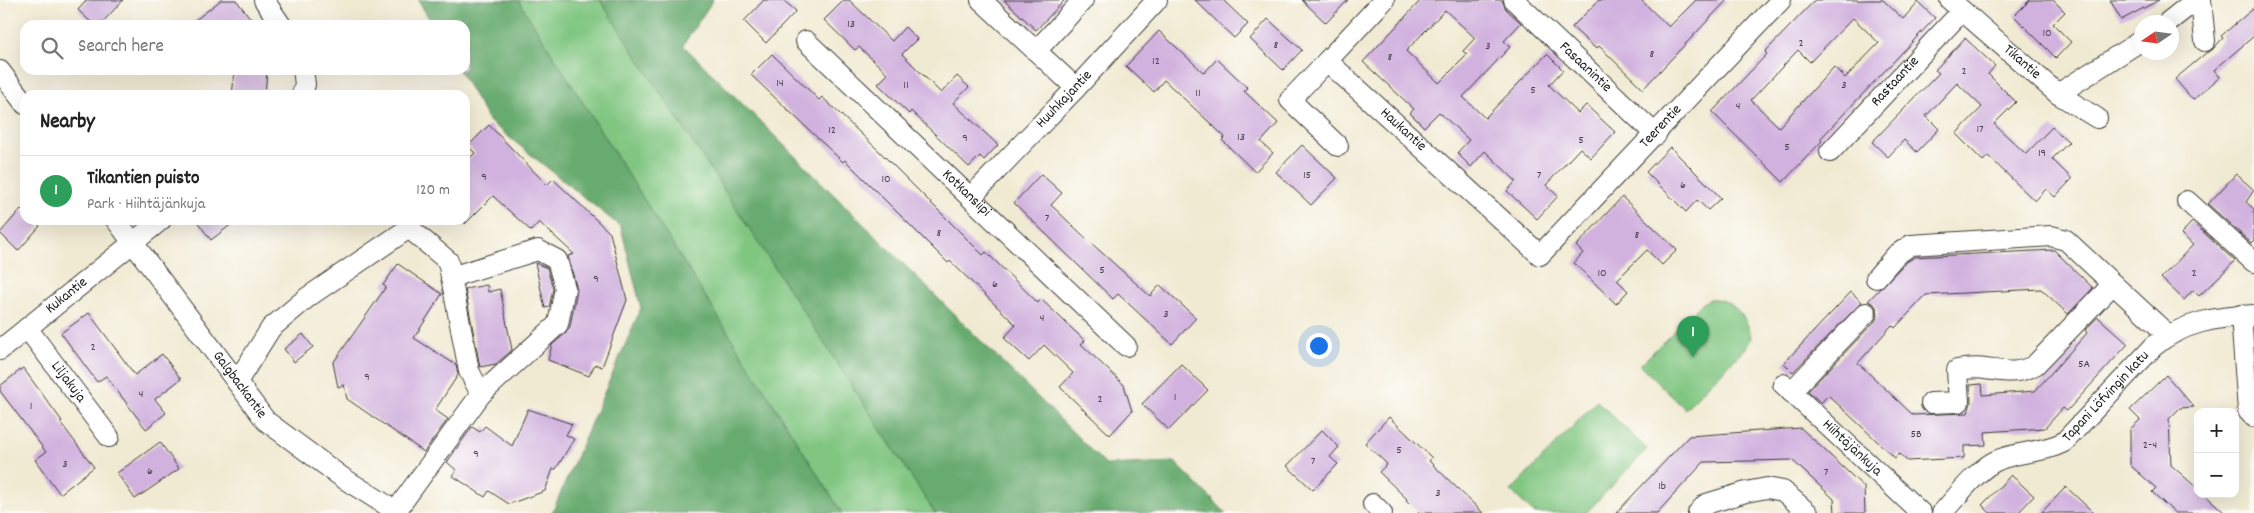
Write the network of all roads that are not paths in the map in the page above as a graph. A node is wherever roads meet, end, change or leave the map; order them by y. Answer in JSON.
{"nodes":[{"id":1,"x":264,"y":0,"type":"edge"},
{"id":2,"x":982,"y":0,"type":"edge"},
{"id":3,"x":1083,"y":0,"type":"edge"},
{"id":4,"x":1157,"y":0,"type":"edge"},
{"id":5,"x":1384,"y":0,"type":"edge"},
{"id":6,"x":1514,"y":0,"type":"edge"},
{"id":7,"x":1781,"y":0,"type":"edge"},
{"id":8,"x":2196,"y":0,"type":"edge"},
{"id":9,"x":2201,"y":0,"type":"edge"},
{"id":10,"x":1956,"y":5,"type":"edge"},
{"id":11,"x":2177,"y":15,"type":"edge"},
{"id":12,"x":278,"y":20,"type":"edge"},
{"id":13,"x":806,"y":41,"type":"dead end"},
{"id":14,"x":2205,"y":41,"type":"dead end"},
{"id":15,"x":2134,"y":45,"type":"edge"},
{"id":16,"x":1036,"y":50,"type":"junction"},
{"id":17,"x":1328,"y":61,"type":"junction"},
{"id":18,"x":0,"y":72,"type":"edge"},
{"id":19,"x":304,"y":75,"type":"edge"},
{"id":20,"x":1076,"y":88,"type":"junction"},
{"id":21,"x":303,"y":90,"type":"edge"},
{"id":22,"x":2058,"y":94,"type":"junction"},
{"id":23,"x":20,"y":98,"type":"edge"},
{"id":24,"x":2097,"y":118,"type":"dead end"},
{"id":25,"x":1656,"y":135,"type":"junction"},
{"id":26,"x":1338,"y":146,"type":"dead end"},
{"id":27,"x":1830,"y":152,"type":"dead end"},
{"id":28,"x":971,"y":198,"type":"junction"},
{"id":29,"x":2187,"y":201,"type":"dead end"},
{"id":30,"x":120,"y":225,"type":"edge"},
{"id":31,"x":154,"y":225,"type":"edge"},
{"id":32,"x":133,"y":241,"type":"junction"},
{"id":33,"x":1540,"y":255,"type":"joint"},
{"id":34,"x":2254,"y":262,"type":"edge"},
{"id":35,"x":451,"y":277,"type":"junction"},
{"id":36,"x":1876,"y":278,"type":"dead end"},
{"id":37,"x":2113,"y":284,"type":"junction"},
{"id":38,"x":1866,"y":312,"type":"dead end"},
{"id":39,"x":2248,"y":315,"type":"edge"},
{"id":40,"x":27,"y":328,"type":"junction"},
{"id":41,"x":2168,"y":335,"type":"junction"},
{"id":42,"x":1126,"y":346,"type":"dead end"},
{"id":43,"x":0,"y":350,"type":"edge"},
{"id":44,"x":236,"y":382,"type":"junction"},
{"id":45,"x":481,"y":394,"type":"junction"},
{"id":46,"x":1930,"y":403,"type":"dead end"},
{"id":47,"x":2254,"y":416,"type":"edge"},
{"id":48,"x":109,"y":437,"type":"dead end"},
{"id":49,"x":397,"y":512,"type":"edge"},
{"id":50,"x":1698,"y":513,"type":"edge"},
{"id":51,"x":1808,"y":513,"type":"edge"},
{"id":52,"x":1921,"y":513,"type":"edge"},
{"id":53,"x":1942,"y":513,"type":"edge"}],
"edges":[{"from":1,"to":12,"type":"street"},
{"from":2,"to":16,"type":"street"},
{"from":3,"to":16,"type":"street"},
{"from":4,"to":20,"type":"street","name":"Huuhkajantie"},
{"from":5,"to":17,"type":"street"},
{"from":6,"to":25,"type":"street","name":"Fasaanintie"},
{"from":7,"to":25,"type":"street","name":"Teerentie"},
{"from":8,"to":11,"type":"street"},
{"from":9,"to":14,"type":"street"},
{"from":10,"to":22,"type":"street","name":"Tikantie"},
{"from":10,"to":27,"type":"street","name":"Rastaantie"},
{"from":13,"to":28,"type":"street","name":"Kotkansiipi"},
{"from":15,"to":22,"type":"street"},
{"from":16,"to":20,"type":"street"},
{"from":17,"to":26,"type":"street"},
{"from":17,"to":33,"type":"street","name":"Haukantie"},
{"from":18,"to":23,"type":"street"},
{"from":19,"to":21,"type":"street"},
{"from":20,"to":28,"type":"street","name":"Huuhkajantie"},
{"from":22,"to":24,"type":"street","name":"Tikantie"},
{"from":25,"to":33,"type":"street","name":"Teerentie"},
{"from":28,"to":42,"type":"street","name":"Kotkansiipi"},
{"from":29,"to":34,"type":"street"},
{"from":30,"to":32,"type":"street","name":"Galgbackantie"},
{"from":31,"to":32,"type":"street","name":"Kukantie"},
{"from":32,"to":40,"type":"street","name":"Kukantie"},
{"from":32,"to":44,"type":"street","name":"Galgbackantie"},
{"from":35,"to":44,"type":"street"},
{"from":35,"to":45,"type":"street"},
{"from":35,"to":45,"type":"street"},
{"from":36,"to":37,"type":"street"},
{"from":37,"to":41,"type":"street"},
{"from":37,"to":46,"type":"street"},
{"from":38,"to":52,"type":"street","name":"Hiihtäjänkuja"},
{"from":39,"to":41,"type":"street","name":"Tapani Löfvingin katu"},
{"from":39,"to":47,"type":"street"},
{"from":40,"to":43,"type":"street","name":"Kukantie"},
{"from":40,"to":48,"type":"street","name":"Liljakuja"},
{"from":41,"to":53,"type":"street","name":"Tapani Löfvingin katu"},
{"from":44,"to":49,"type":"street","name":"Galgbackantie"},
{"from":45,"to":49,"type":"street"},
{"from":50,"to":51,"type":"street"}]}
